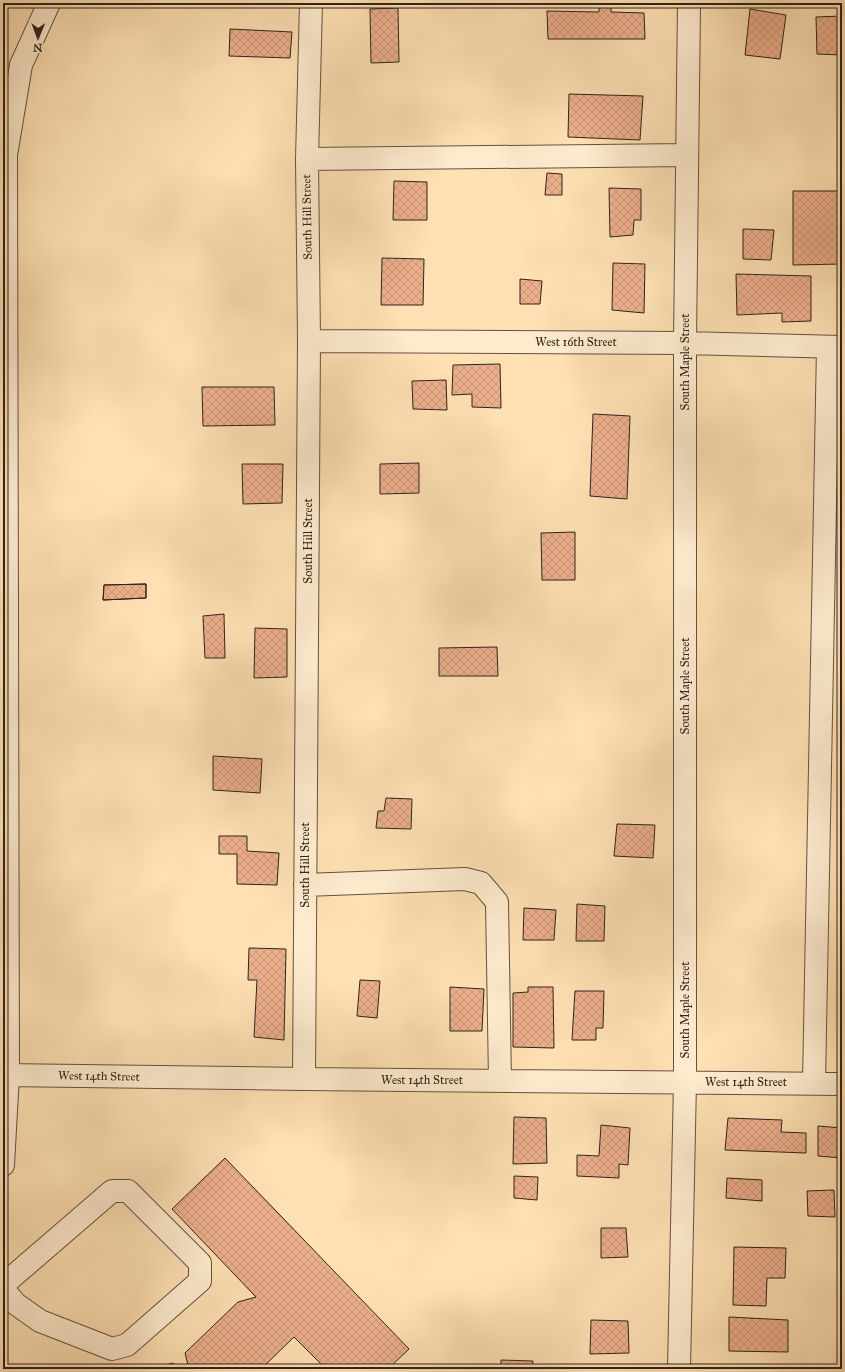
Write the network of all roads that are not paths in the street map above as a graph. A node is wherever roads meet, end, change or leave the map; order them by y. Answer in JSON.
{"nodes":[{"id":1,"x":49,"y":3,"type":"edge"},
{"id":2,"x":311,"y":3,"type":"edge"},
{"id":3,"x":689,"y":3,"type":"edge"},
{"id":4,"x":686,"y":155,"type":"junction"},
{"id":5,"x":307,"y":159,"type":"junction"},
{"id":6,"x":309,"y":341,"type":"junction"},
{"id":7,"x":685,"y":343,"type":"junction"},
{"id":8,"x":835,"y":347,"type":"edge"},
{"id":9,"x":305,"y":885,"type":"junction"},
{"id":10,"x":6,"y":1075,"type":"edge"},
{"id":11,"x":304,"y":1080,"type":"junction"},
{"id":12,"x":500,"y":1081,"type":"junction"},
{"id":13,"x":685,"y":1082,"type":"junction"},
{"id":14,"x":814,"y":1083,"type":"junction"},
{"id":15,"x":842,"y":1084,"type":"edge"},
{"id":16,"x":3,"y":1165,"type":"edge"},
{"id":17,"x":3,"y":1285,"type":"edge"},
{"id":18,"x":3,"y":1289,"type":"edge"},
{"id":19,"x":679,"y":1369,"type":"edge"}],
"edges":[{"from":1,"to":10,"type":"street"},
{"from":2,"to":5,"type":"street","name":"South Hill Street"},
{"from":3,"to":4,"type":"street","name":"South Maple Street"},
{"from":4,"to":5,"type":"street"},
{"from":4,"to":7,"type":"street","name":"South Maple Street"},
{"from":5,"to":6,"type":"street","name":"South Hill Street"},
{"from":6,"to":7,"type":"street","name":"West 16th Street"},
{"from":6,"to":9,"type":"street","name":"South Hill Street"},
{"from":7,"to":8,"type":"street","name":"West 16th Street"},
{"from":7,"to":13,"type":"street","name":"South Maple Street"},
{"from":8,"to":14,"type":"street"},
{"from":9,"to":11,"type":"street","name":"South Hill Street"},
{"from":9,"to":12,"type":"street"},
{"from":10,"to":11,"type":"street","name":"West 14th Street"},
{"from":10,"to":16,"type":"street"},
{"from":11,"to":12,"type":"street","name":"West 14th Street"},
{"from":12,"to":13,"type":"street","name":"West 14th Street"},
{"from":13,"to":14,"type":"street","name":"West 14th Street"},
{"from":13,"to":19,"type":"street","name":"South Maple Street"},
{"from":14,"to":15,"type":"street","name":"West 14th Street"},
{"from":17,"to":18,"type":"street"}]}
